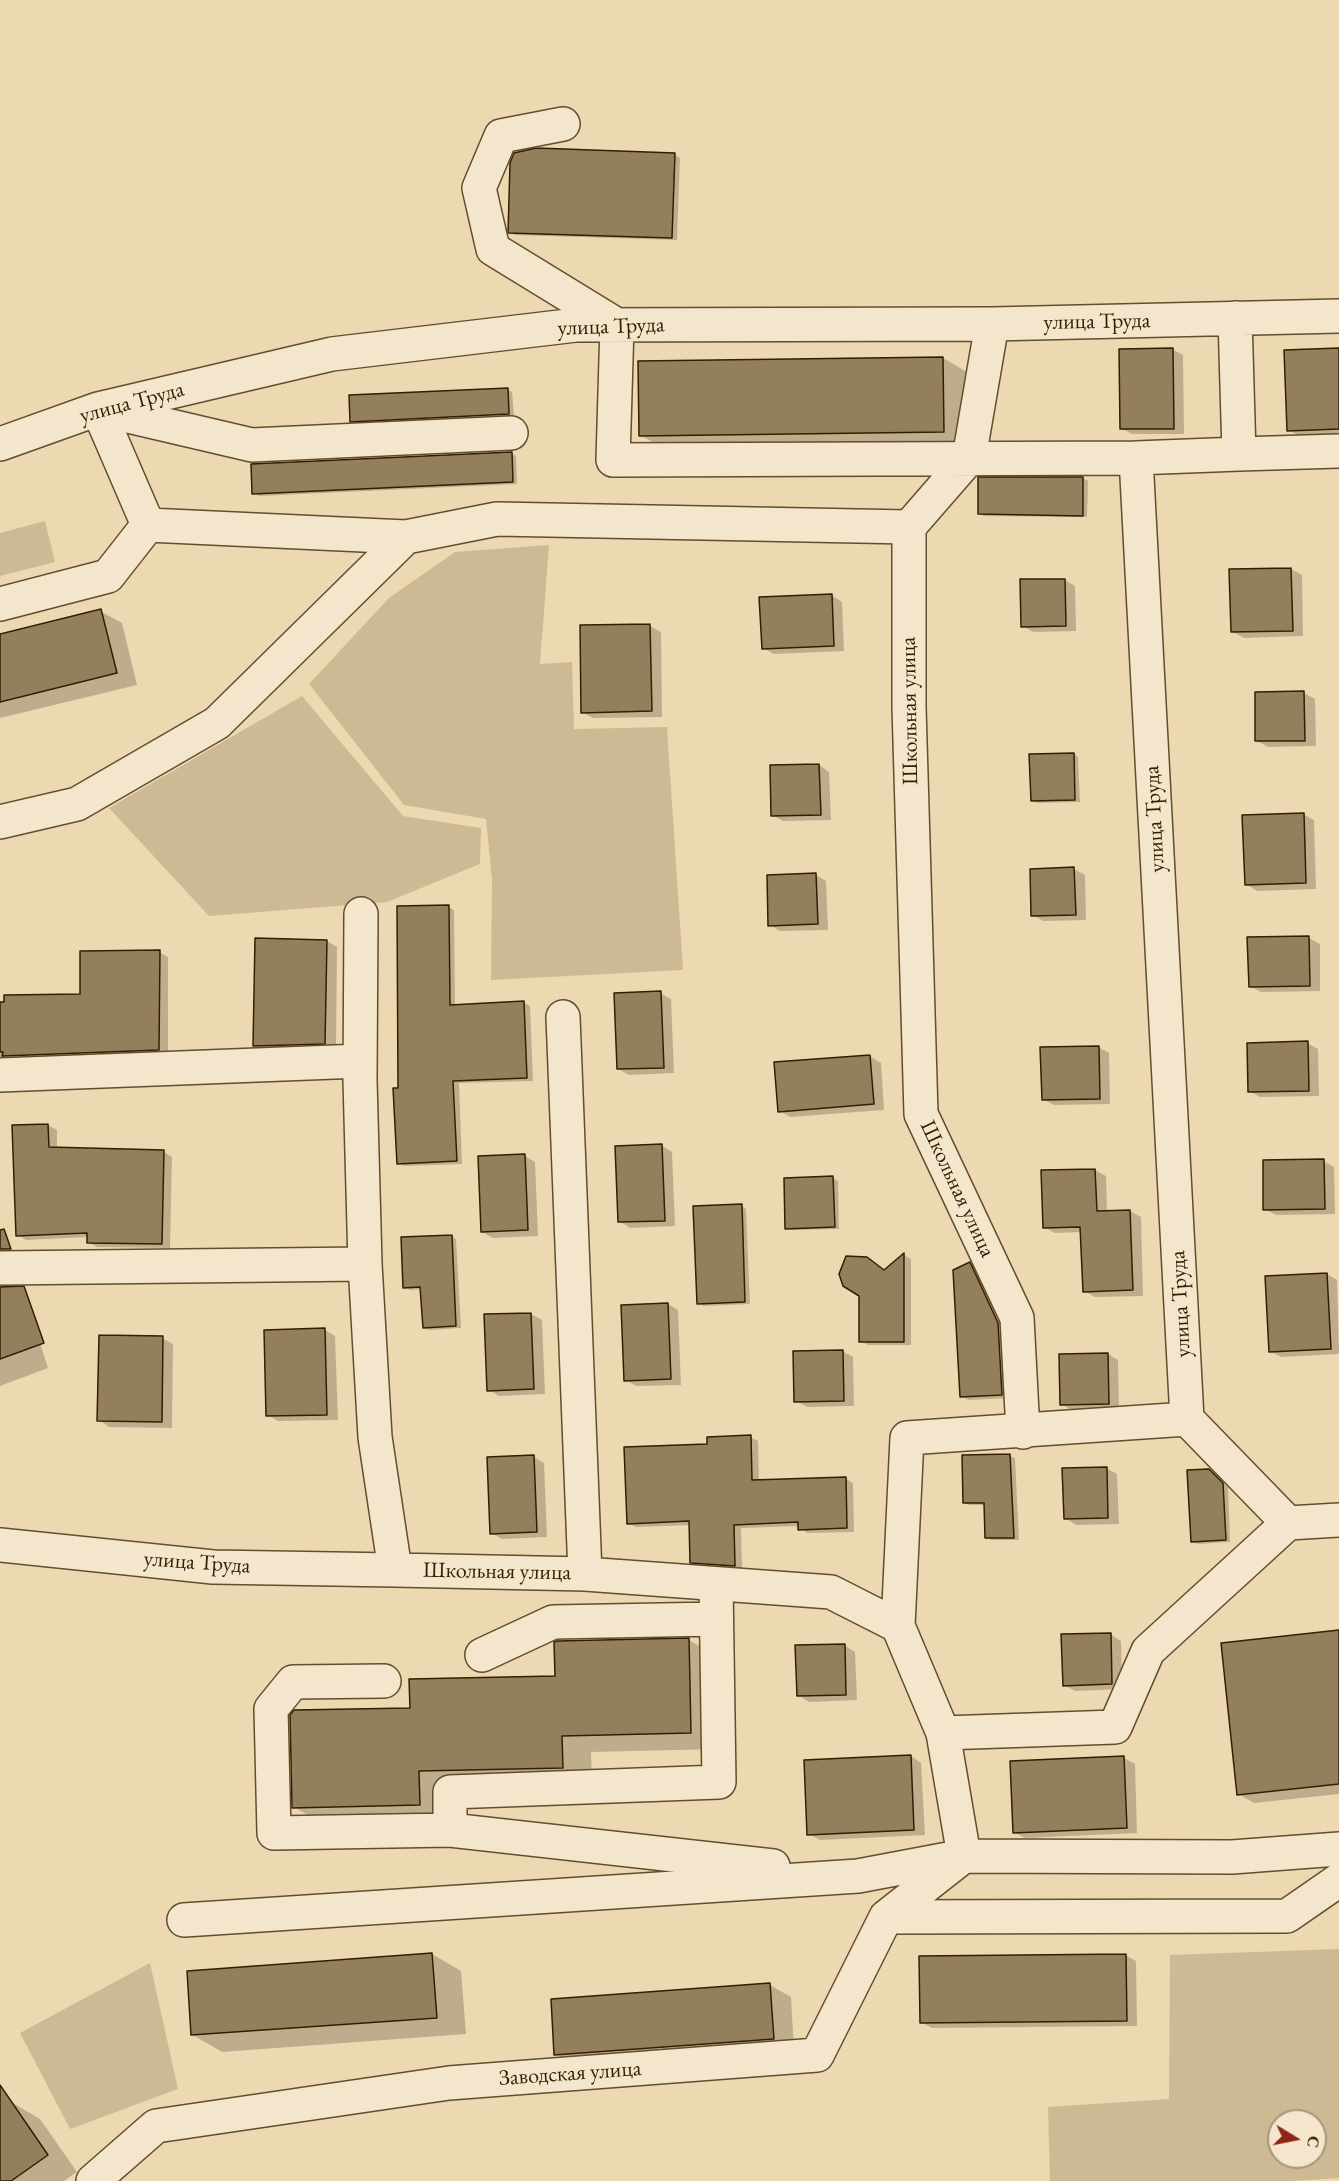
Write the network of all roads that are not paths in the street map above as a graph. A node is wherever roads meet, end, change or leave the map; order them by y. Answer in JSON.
{"nodes":[{"id":1,"x":563,"y":124,"type":"dead end"},
{"id":2,"x":1339,"y":316,"type":"edge"},
{"id":3,"x":1235,"y":318,"type":"junction"},
{"id":4,"x":992,"y":324,"type":"junction"},
{"id":5,"x":617,"y":325,"type":"junction"},
{"id":6,"x":98,"y":409,"type":"junction"},
{"id":7,"x":511,"y":433,"type":"dead end"},
{"id":8,"x":0,"y":444,"type":"edge"},
{"id":9,"x":1339,"y":451,"type":"edge"},
{"id":10,"x":1239,"y":454,"type":"junction"},
{"id":11,"x":969,"y":458,"type":"junction"},
{"id":12,"x":1136,"y":458,"type":"junction"},
{"id":13,"x":148,"y":525,"type":"junction"},
{"id":14,"x":909,"y":527,"type":"junction"},
{"id":15,"x":406,"y":537,"type":"junction"},
{"id":16,"x":0,"y":604,"type":"edge"},
{"id":17,"x":0,"y":822,"type":"edge"},
{"id":18,"x":361,"y":914,"type":"dead end"},
{"id":19,"x":563,"y":1017,"type":"dead end"},
{"id":20,"x":360,"y":1061,"type":"junction"},
{"id":21,"x":0,"y":1075,"type":"edge"},
{"id":22,"x":365,"y":1264,"type":"junction"},
{"id":23,"x":0,"y":1268,"type":"edge"},
{"id":24,"x":1187,"y":1419,"type":"junction"},
{"id":25,"x":1023,"y":1432,"type":"junction"},
{"id":26,"x":1339,"y":1521,"type":"edge"},
{"id":27,"x":1288,"y":1523,"type":"junction"},
{"id":28,"x":0,"y":1545,"type":"edge"},
{"id":29,"x":395,"y":1570,"type":"junction"},
{"id":30,"x":585,"y":1574,"type":"junction"},
{"id":31,"x":716,"y":1584,"type":"junction"},
{"id":32,"x":715,"y":1619,"type":"junction"},
{"id":33,"x":898,"y":1626,"type":"junction"},
{"id":34,"x":482,"y":1655,"type":"dead end"},
{"id":35,"x":384,"y":1681,"type":"dead end"},
{"id":36,"x":943,"y":1733,"type":"junction"},
{"id":37,"x":450,"y":1830,"type":"junction"},
{"id":38,"x":1339,"y":1849,"type":"edge"},
{"id":39,"x":964,"y":1856,"type":"junction"},
{"id":40,"x":858,"y":1876,"type":"junction"},
{"id":41,"x":1339,"y":1880,"type":"edge"},
{"id":42,"x":886,"y":1917,"type":"junction"},
{"id":43,"x":184,"y":1920,"type":"dead end"},
{"id":44,"x":93,"y":2181,"type":"edge"}],
"edges":[{"from":1,"to":5,"type":"street"},
{"from":2,"to":3,"type":"street","name":"улица Труда"},
{"from":3,"to":4,"type":"street","name":"улица Труда"},
{"from":3,"to":10,"type":"street"},
{"from":4,"to":5,"type":"street","name":"улица Труда"},
{"from":4,"to":11,"type":"street"},
{"from":5,"to":6,"type":"street","name":"улица Труда"},
{"from":5,"to":11,"type":"street"},
{"from":6,"to":7,"type":"street"},
{"from":6,"to":8,"type":"street","name":"улица Труда"},
{"from":6,"to":13,"type":"street"},
{"from":9,"to":10,"type":"street"},
{"from":10,"to":12,"type":"street"},
{"from":11,"to":12,"type":"street"},
{"from":11,"to":14,"type":"street"},
{"from":12,"to":24,"type":"street","name":"улица Труда"},
{"from":13,"to":15,"type":"street"},
{"from":13,"to":16,"type":"street"},
{"from":14,"to":15,"type":"street"},
{"from":14,"to":25,"type":"street","name":"Школьная улица"},
{"from":15,"to":17,"type":"street"},
{"from":18,"to":20,"type":"street","name":"Школьная улица"},
{"from":19,"to":30,"type":"street"},
{"from":20,"to":21,"type":"street"},
{"from":20,"to":22,"type":"street","name":"Школьная улица"},
{"from":22,"to":23,"type":"street"},
{"from":22,"to":29,"type":"street","name":"Школьная улица"},
{"from":24,"to":25,"type":"street"},
{"from":24,"to":27,"type":"street"},
{"from":25,"to":33,"type":"street"},
{"from":26,"to":27,"type":"street"},
{"from":27,"to":36,"type":"street"},
{"from":28,"to":29,"type":"street","name":"улица Труда"},
{"from":29,"to":30,"type":"street","name":"Школьная улица"},
{"from":30,"to":31,"type":"street","name":"Школьная улица"},
{"from":31,"to":32,"type":"street"},
{"from":31,"to":33,"type":"street","name":"Школьная улица"},
{"from":32,"to":34,"type":"street"},
{"from":32,"to":37,"type":"street"},
{"from":33,"to":36,"type":"street"},
{"from":35,"to":37,"type":"street"},
{"from":36,"to":39,"type":"street"},
{"from":37,"to":40,"type":"street"},
{"from":38,"to":39,"type":"street"},
{"from":39,"to":40,"type":"street"},
{"from":39,"to":42,"type":"street","name":"Заводская улица"},
{"from":40,"to":43,"type":"street"},
{"from":41,"to":42,"type":"street"},
{"from":42,"to":44,"type":"street","name":"Заводская улица"}]}
